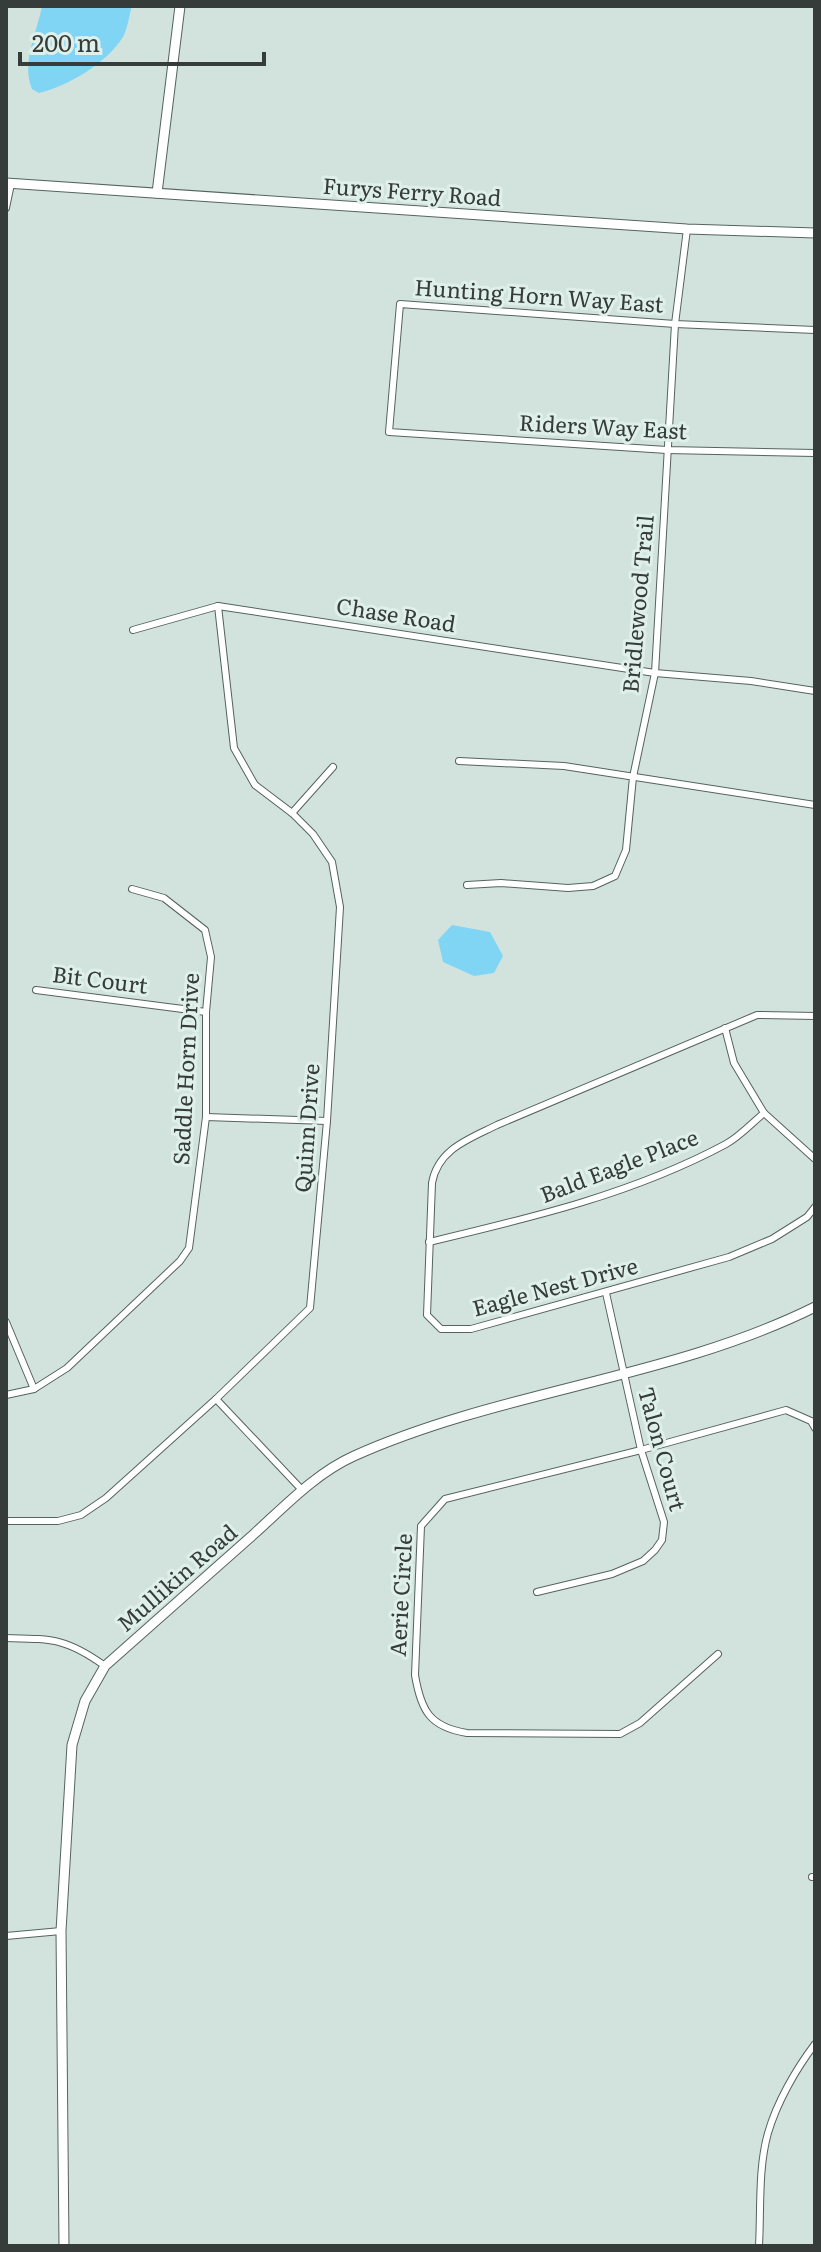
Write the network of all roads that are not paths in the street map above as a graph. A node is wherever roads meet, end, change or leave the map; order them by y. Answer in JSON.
{"nodes":[{"id":1,"x":180,"y":6,"type":"edge"},
{"id":2,"x":8,"y":184,"type":"edge"},
{"id":3,"x":157,"y":193,"type":"junction"},
{"id":4,"x":6,"y":208,"type":"edge"},
{"id":5,"x":687,"y":229,"type":"junction"},
{"id":6,"x":815,"y":233,"type":"edge"},
{"id":7,"x":675,"y":324,"type":"junction"},
{"id":8,"x":815,"y":330,"type":"edge"},
{"id":9,"x":389,"y":432,"type":"joint"},
{"id":10,"x":667,"y":450,"type":"junction"},
{"id":11,"x":815,"y":453,"type":"edge"},
{"id":12,"x":218,"y":606,"type":"junction"},
{"id":13,"x":133,"y":630,"type":"dead end"},
{"id":14,"x":655,"y":673,"type":"junction"},
{"id":15,"x":815,"y":691,"type":"edge"},
{"id":16,"x":459,"y":761,"type":"dead end"},
{"id":17,"x":333,"y":767,"type":"dead end"},
{"id":18,"x":633,"y":777,"type":"junction"},
{"id":19,"x":815,"y":805,"type":"edge"},
{"id":20,"x":292,"y":813,"type":"junction"},
{"id":21,"x":467,"y":885,"type":"dead end"},
{"id":22,"x":132,"y":889,"type":"dead end"},
{"id":23,"x":36,"y":990,"type":"dead end"},
{"id":24,"x":206,"y":1012,"type":"junction"},
{"id":25,"x":815,"y":1016,"type":"edge"},
{"id":26,"x":725,"y":1028,"type":"junction"},
{"id":27,"x":764,"y":1113,"type":"junction"},
{"id":28,"x":206,"y":1117,"type":"junction"},
{"id":29,"x":327,"y":1121,"type":"junction"},
{"id":30,"x":815,"y":1159,"type":"edge"},
{"id":31,"x":815,"y":1207,"type":"edge"},
{"id":32,"x":429,"y":1242,"type":"junction"},
{"id":33,"x":606,"y":1293,"type":"junction"},
{"id":34,"x":815,"y":1307,"type":"edge"},
{"id":35,"x":6,"y":1322,"type":"edge"},
{"id":36,"x":623,"y":1373,"type":"junction"},
{"id":37,"x":34,"y":1389,"type":"junction"},
{"id":38,"x":6,"y":1395,"type":"edge"},
{"id":39,"x":216,"y":1399,"type":"junction"},
{"id":40,"x":815,"y":1428,"type":"edge"},
{"id":41,"x":641,"y":1450,"type":"junction"},
{"id":42,"x":303,"y":1491,"type":"junction"},
{"id":43,"x":6,"y":1521,"type":"edge"},
{"id":44,"x":537,"y":1592,"type":"dead end"},
{"id":45,"x":6,"y":1638,"type":"edge"},
{"id":46,"x":718,"y":1654,"type":"dead end"},
{"id":47,"x":105,"y":1666,"type":"junction"},
{"id":48,"x":61,"y":1931,"type":"junction"},
{"id":49,"x":6,"y":1936,"type":"edge"},
{"id":50,"x":815,"y":2044,"type":"edge"},
{"id":51,"x":64,"y":2246,"type":"edge"},
{"id":52,"x":759,"y":2246,"type":"edge"}],
"edges":[{"from":1,"to":3,"type":"street"},
{"from":2,"to":3,"type":"street","name":"Furys Ferry Road"},
{"from":2,"to":4,"type":"street"},
{"from":3,"to":5,"type":"street","name":"Furys Ferry Road"},
{"from":5,"to":6,"type":"street","name":"Furys Ferry Road"},
{"from":5,"to":7,"type":"street","name":"Bridlewood Trail"},
{"from":7,"to":8,"type":"street","name":"Hunting Horn Way East"},
{"from":7,"to":9,"type":"street","name":"Hunting Horn Way East"},
{"from":7,"to":10,"type":"street","name":"Bridlewood Trail"},
{"from":9,"to":10,"type":"street","name":"Riders Way East"},
{"from":10,"to":11,"type":"street","name":"Riders Way East"},
{"from":10,"to":14,"type":"street","name":"Bridlewood Trail"},
{"from":12,"to":13,"type":"street","name":"Chase Road"},
{"from":12,"to":14,"type":"street","name":"Chase Road"},
{"from":12,"to":20,"type":"street","name":"Quinn Drive"},
{"from":14,"to":15,"type":"street","name":"Chase Road"},
{"from":14,"to":18,"type":"street","name":"Bridlewood Trail"},
{"from":16,"to":18,"type":"street"},
{"from":17,"to":20,"type":"street"},
{"from":18,"to":19,"type":"street"},
{"from":18,"to":21,"type":"street","name":"Bridlewood Trail"},
{"from":20,"to":29,"type":"street","name":"Quinn Drive"},
{"from":22,"to":24,"type":"street","name":"Saddle Horn Drive"},
{"from":23,"to":24,"type":"street","name":"Bit Court"},
{"from":24,"to":28,"type":"street","name":"Saddle Horn Drive"},
{"from":25,"to":26,"type":"street","name":"Eagle Nest Drive"},
{"from":26,"to":27,"type":"street"},
{"from":26,"to":32,"type":"street","name":"Eagle Nest Drive"},
{"from":27,"to":30,"type":"street"},
{"from":27,"to":32,"type":"street","name":"Bald Eagle Place"},
{"from":28,"to":29,"type":"street"},
{"from":28,"to":37,"type":"street","name":"Saddle Horn Drive"},
{"from":29,"to":39,"type":"street","name":"Quinn Drive"},
{"from":31,"to":33,"type":"street","name":"Eagle Nest Drive"},
{"from":32,"to":33,"type":"street","name":"Eagle Nest Drive"},
{"from":33,"to":36,"type":"street","name":"Talon Court"},
{"from":34,"to":36,"type":"street","name":"Mullikin Road"},
{"from":35,"to":37,"type":"street"},
{"from":36,"to":41,"type":"street","name":"Talon Court"},
{"from":36,"to":42,"type":"street","name":"Mullikin Road"},
{"from":37,"to":38,"type":"street","name":"Saddle Horn Drive"},
{"from":39,"to":42,"type":"street"},
{"from":39,"to":43,"type":"street","name":"Quinn Drive"},
{"from":40,"to":41,"type":"street","name":"Aerie Circle"},
{"from":41,"to":44,"type":"street","name":"Talon Court"},
{"from":41,"to":46,"type":"street","name":"Aerie Circle"},
{"from":42,"to":47,"type":"street","name":"Mullikin Road"},
{"from":45,"to":47,"type":"street"},
{"from":47,"to":48,"type":"street","name":"Mullikin Road"},
{"from":48,"to":49,"type":"street"},
{"from":48,"to":51,"type":"street","name":"Mullikin Road"},
{"from":50,"to":52,"type":"street"}]}
